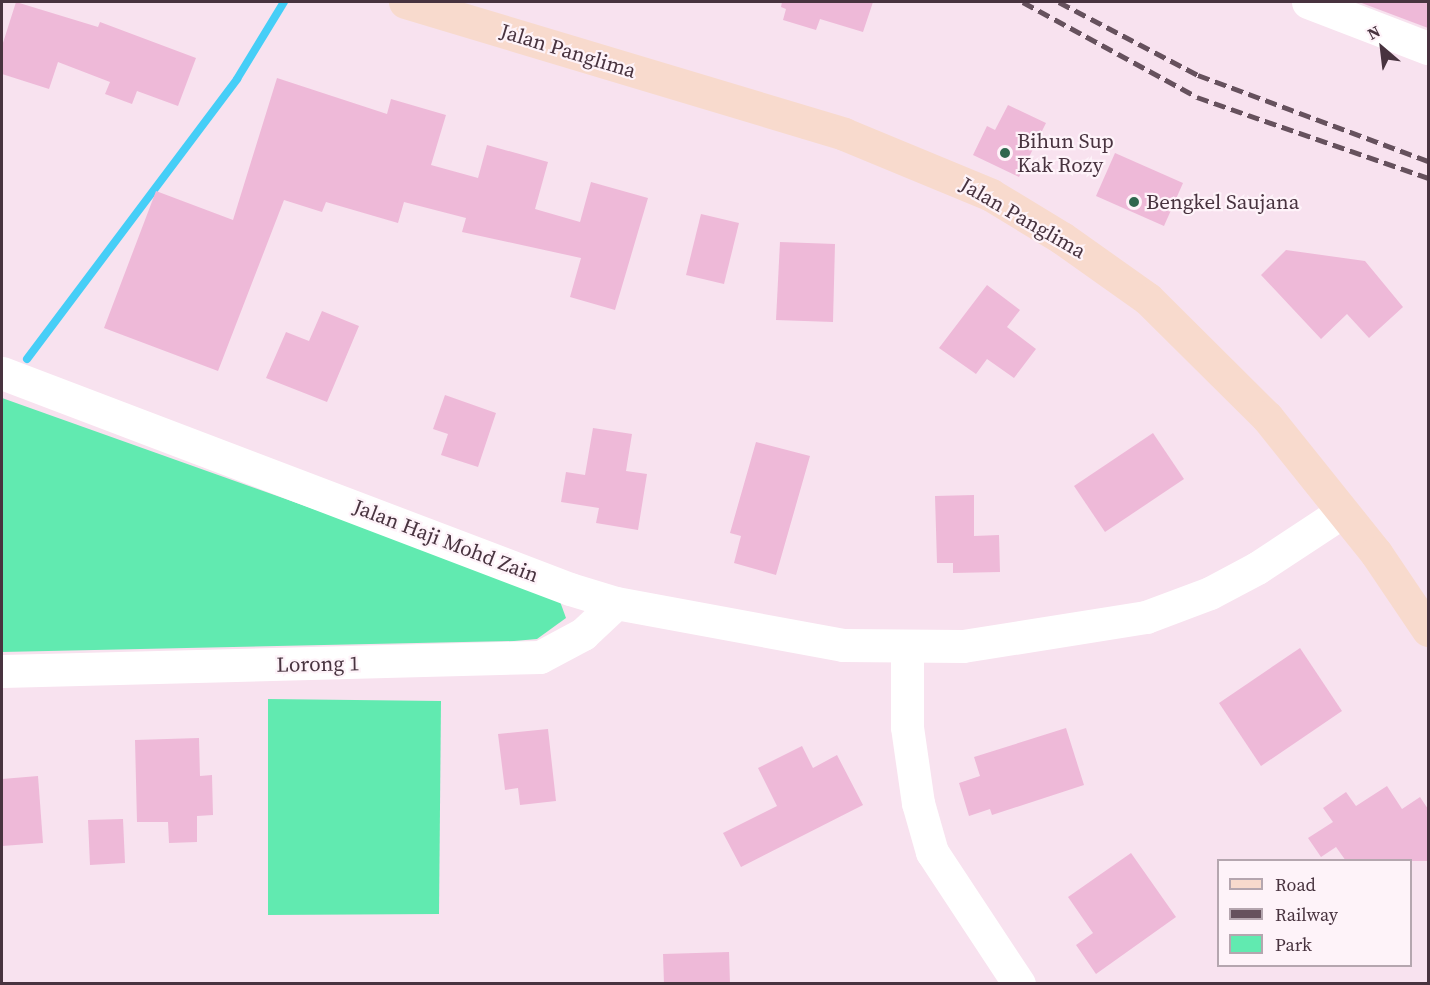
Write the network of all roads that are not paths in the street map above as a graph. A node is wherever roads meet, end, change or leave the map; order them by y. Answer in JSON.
{"nodes":[{"id":1,"x":405,"y":2,"type":"edge"},
{"id":2,"x":1308,"y":2,"type":"edge"},
{"id":3,"x":1428,"y":48,"type":"edge"},
{"id":4,"x":2,"y":373,"type":"edge"},
{"id":5,"x":1342,"y":512,"type":"junction"},
{"id":6,"x":616,"y":603,"type":"junction"},
{"id":7,"x":1428,"y":630,"type":"edge"},
{"id":8,"x":907,"y":647,"type":"junction"},
{"id":9,"x":2,"y":671,"type":"edge"},
{"id":10,"x":1019,"y":984,"type":"edge"}],
"edges":[{"from":1,"to":5,"type":"main road","name":"Jalan Panglima"},
{"from":2,"to":3,"type":"street"},
{"from":4,"to":6,"type":"street","name":"Jalan Haji Mohd Zain"},
{"from":5,"to":7,"type":"main road","name":"Jalan Panglima"},
{"from":5,"to":8,"type":"street","name":"Jalan Haji Mohd Zain"},
{"from":6,"to":8,"type":"street","name":"Jalan Haji Mohd Zain"},
{"from":6,"to":9,"type":"street","name":"Lorong 1"},
{"from":8,"to":10,"type":"street"}]}
